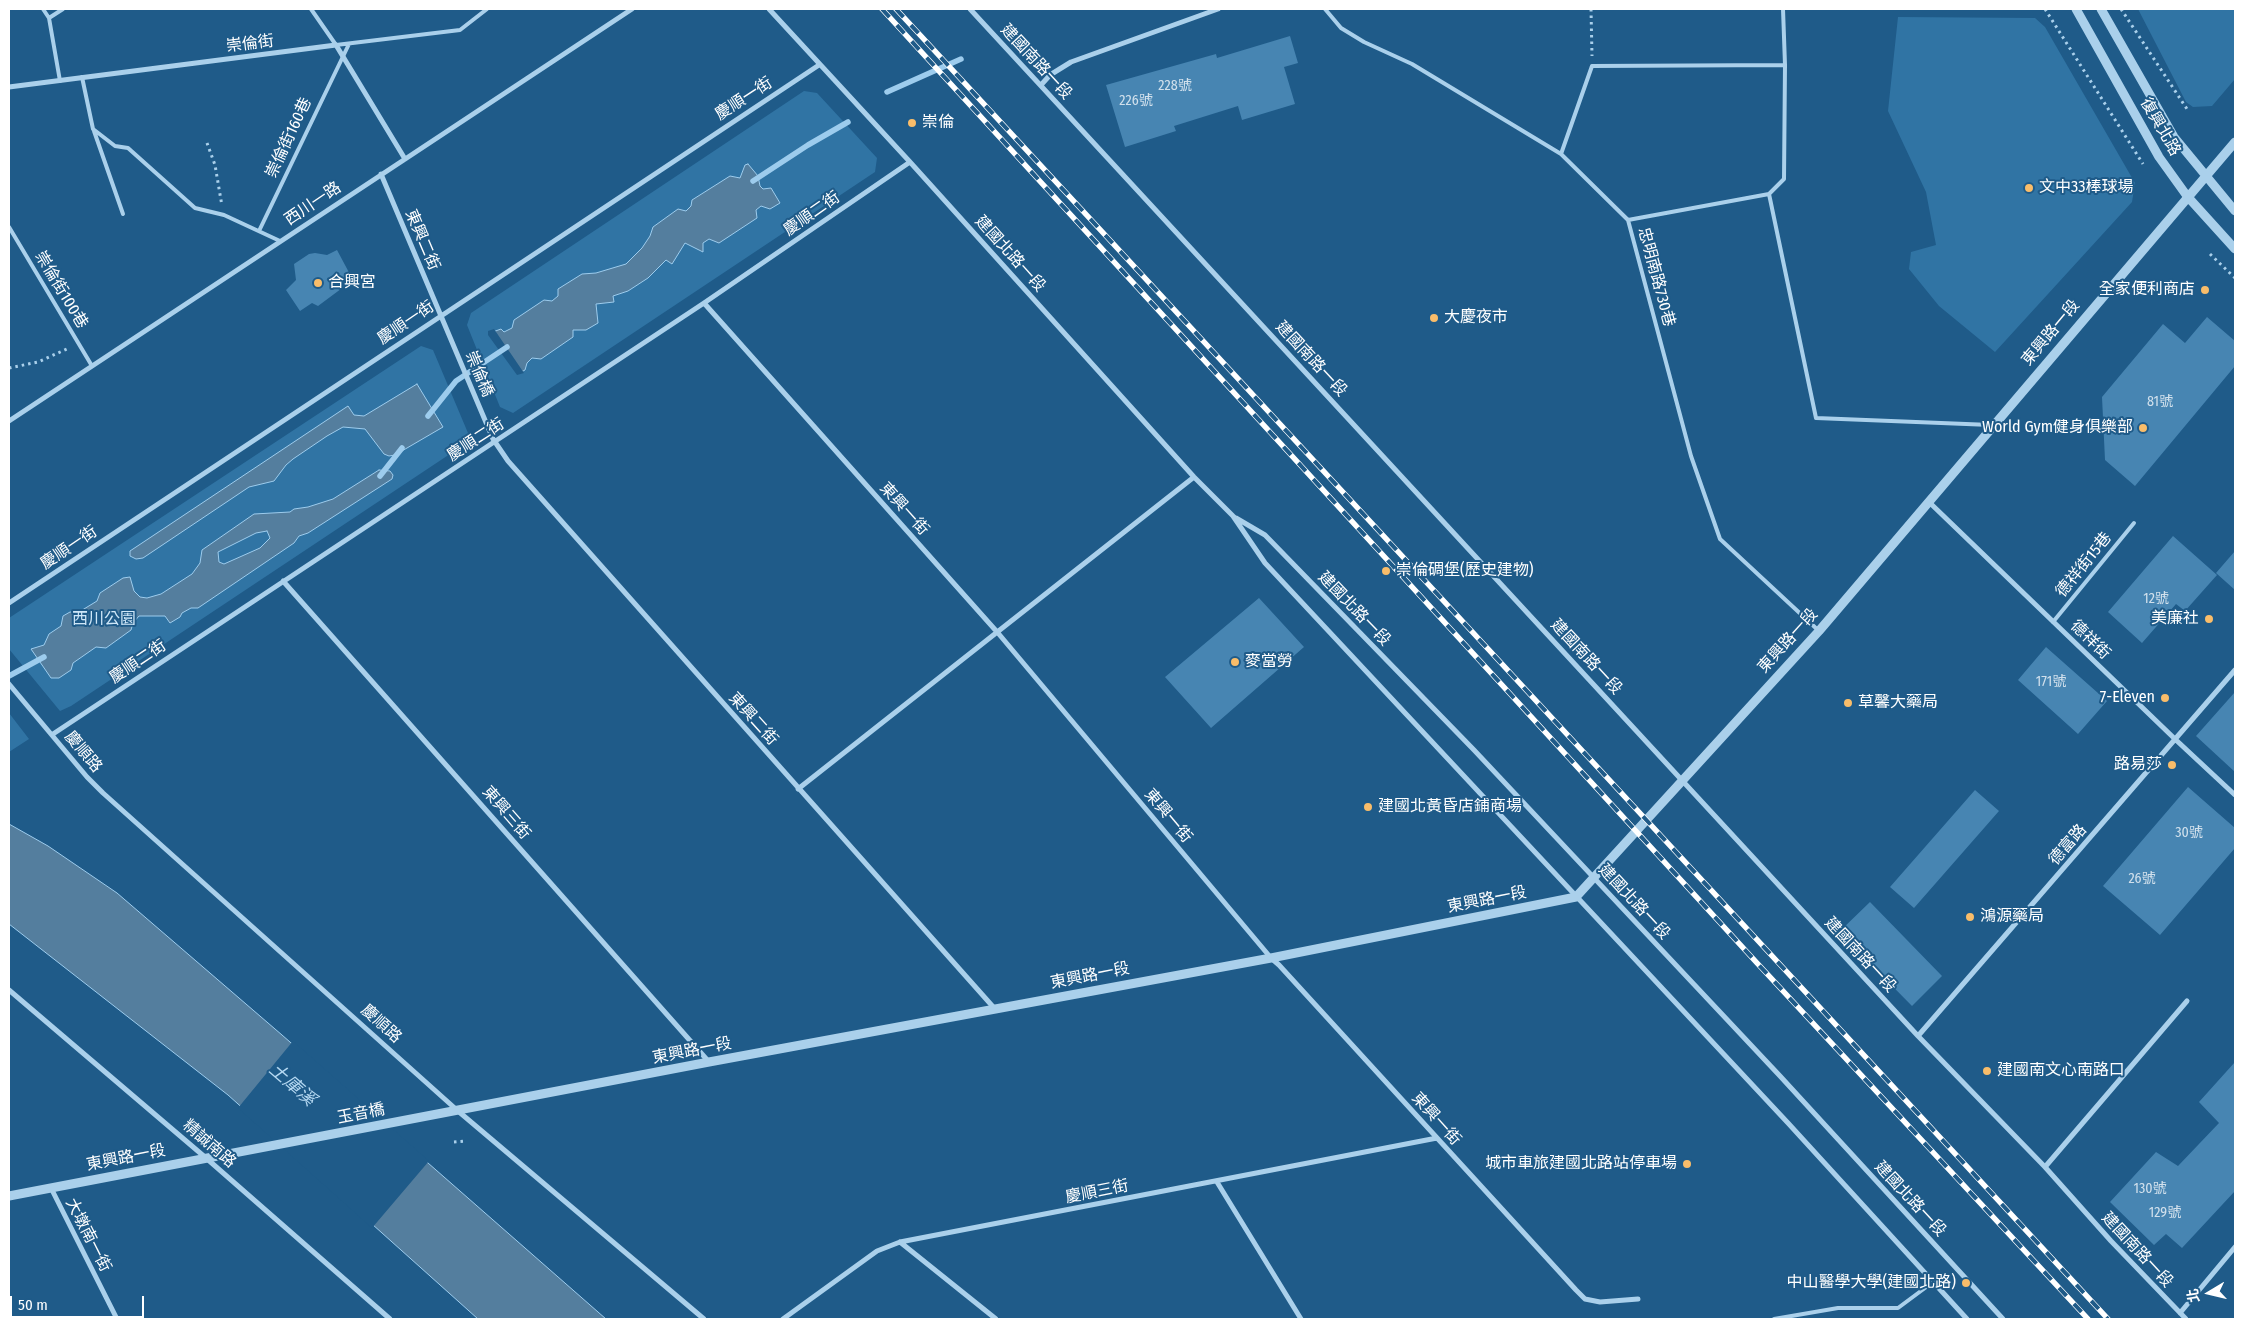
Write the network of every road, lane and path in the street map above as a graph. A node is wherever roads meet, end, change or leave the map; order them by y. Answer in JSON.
{"nodes":[{"id":1,"x":43,"y":9,"type":"edge"},
{"id":2,"x":63,"y":9,"type":"edge"},
{"id":3,"x":311,"y":9,"type":"edge"},
{"id":4,"x":487,"y":9,"type":"edge"},
{"id":5,"x":632,"y":9,"type":"edge"},
{"id":6,"x":768,"y":9,"type":"edge"},
{"id":7,"x":970,"y":9,"type":"edge"},
{"id":8,"x":1218,"y":9,"type":"edge"},
{"id":9,"x":1325,"y":9,"type":"edge"},
{"id":10,"x":1591,"y":9,"type":"edge"},
{"id":11,"x":1783,"y":9,"type":"edge"},
{"id":12,"x":2045,"y":9,"type":"edge"},
{"id":13,"x":2076,"y":9,"type":"edge"},
{"id":14,"x":2101,"y":9,"type":"edge"},
{"id":15,"x":2121,"y":9,"type":"edge"},
{"id":16,"x":49,"y":18,"type":"junction"},
{"id":17,"x":349,"y":44,"type":"junction"},
{"id":18,"x":336,"y":45,"type":"junction"},
{"id":19,"x":342,"y":56,"type":"junction"},
{"id":20,"x":818,"y":65,"type":"junction"},
{"id":21,"x":1785,"y":65,"type":"junction"},
{"id":22,"x":1592,"y":66,"type":"junction"},
{"id":23,"x":82,"y":77,"type":"junction"},
{"id":24,"x":60,"y":81,"type":"junction"},
{"id":25,"x":1041,"y":85,"type":"junction"},
{"id":26,"x":9,"y":87,"type":"edge"},
{"id":27,"x":2187,"y":109,"type":"dead end"},
{"id":28,"x":93,"y":129,"type":"junction"},
{"id":29,"x":2235,"y":142,"type":"edge"},
{"id":30,"x":207,"y":143,"type":"dead end"},
{"id":31,"x":1561,"y":154,"type":"junction"},
{"id":32,"x":405,"y":159,"type":"junction"},
{"id":33,"x":910,"y":162,"type":"junction"},
{"id":34,"x":2143,"y":164,"type":"dead end"},
{"id":35,"x":381,"y":174,"type":"junction"},
{"id":36,"x":2205,"y":176,"type":"junction"},
{"id":37,"x":1769,"y":194,"type":"junction"},
{"id":38,"x":2187,"y":196,"type":"junction"},
{"id":39,"x":2235,"y":212,"type":"edge"},
{"id":40,"x":123,"y":214,"type":"dead end"},
{"id":41,"x":224,"y":215,"type":"junction"},
{"id":42,"x":1628,"y":220,"type":"junction"},
{"id":43,"x":9,"y":227,"type":"edge"},
{"id":44,"x":259,"y":231,"type":"junction"},
{"id":45,"x":280,"y":241,"type":"junction"},
{"id":46,"x":2235,"y":249,"type":"edge"},
{"id":47,"x":2210,"y":254,"type":"dead end"},
{"id":48,"x":2235,"y":278,"type":"edge"},
{"id":49,"x":704,"y":303,"type":"junction"},
{"id":50,"x":440,"y":315,"type":"junction"},
{"id":51,"x":78,"y":344,"type":"junction"},
{"id":52,"x":92,"y":366,"type":"junction"},
{"id":53,"x":9,"y":368,"type":"edge"},
{"id":54,"x":9,"y":422,"type":"edge"},
{"id":55,"x":1993,"y":425,"type":"junction"},
{"id":56,"x":495,"y":442,"type":"junction"},
{"id":57,"x":1194,"y":477,"type":"junction"},
{"id":58,"x":1928,"y":501,"type":"junction"},
{"id":59,"x":1234,"y":516,"type":"junction"},
{"id":60,"x":2134,"y":523,"type":"dead end"},
{"id":61,"x":283,"y":581,"type":"junction"},
{"id":62,"x":9,"y":603,"type":"edge"},
{"id":63,"x":2053,"y":622,"type":"junction"},
{"id":64,"x":1819,"y":630,"type":"junction"},
{"id":65,"x":998,"y":632,"type":"junction"},
{"id":66,"x":2235,"y":670,"type":"edge"},
{"id":67,"x":9,"y":684,"type":"edge"},
{"id":68,"x":53,"y":734,"type":"junction"},
{"id":69,"x":2176,"y":740,"type":"junction"},
{"id":70,"x":1683,"y":782,"type":"junction"},
{"id":71,"x":798,"y":789,"type":"junction"},
{"id":72,"x":2235,"y":795,"type":"edge"},
{"id":73,"x":1594,"y":878,"type":"junction"},
{"id":74,"x":1576,"y":897,"type":"junction"},
{"id":75,"x":1271,"y":958,"type":"junction"},
{"id":76,"x":9,"y":990,"type":"edge"},
{"id":77,"x":2187,"y":1001,"type":"dead end"},
{"id":78,"x":995,"y":1009,"type":"junction"},
{"id":79,"x":1918,"y":1036,"type":"junction"},
{"id":80,"x":709,"y":1062,"type":"junction"},
{"id":81,"x":458,"y":1111,"type":"junction"},
{"id":82,"x":419,"y":1118,"type":"joint"},
{"id":83,"x":1437,"y":1138,"type":"junction"},
{"id":84,"x":466,"y":1141,"type":"dead end"},
{"id":85,"x":454,"y":1142,"type":"dead end"},
{"id":86,"x":250,"y":1151,"type":"joint"},
{"id":87,"x":206,"y":1158,"type":"junction"},
{"id":88,"x":2045,"y":1167,"type":"junction"},
{"id":89,"x":1217,"y":1182,"type":"junction"},
{"id":90,"x":50,"y":1188,"type":"junction"},
{"id":91,"x":9,"y":1196,"type":"edge"},
{"id":92,"x":900,"y":1242,"type":"junction"},
{"id":93,"x":2235,"y":1247,"type":"edge"},
{"id":94,"x":1933,"y":1282,"type":"junction"},
{"id":95,"x":1638,"y":1299,"type":"dead end"},
{"id":96,"x":2180,"y":1313,"type":"junction"},
{"id":97,"x":117,"y":1319,"type":"edge"},
{"id":98,"x":390,"y":1319,"type":"edge"},
{"id":99,"x":704,"y":1319,"type":"edge"},
{"id":100,"x":783,"y":1319,"type":"edge"},
{"id":101,"x":996,"y":1319,"type":"edge"},
{"id":102,"x":1301,"y":1319,"type":"edge"},
{"id":103,"x":1774,"y":1319,"type":"edge"},
{"id":104,"x":1967,"y":1319,"type":"edge"},
{"id":105,"x":2003,"y":1319,"type":"edge"},
{"id":106,"x":2186,"y":1319,"type":"edge"}],
"edges":[{"from":1,"to":16,"type":"lane"},
{"from":2,"to":16,"type":"lane"},
{"from":3,"to":18,"type":"lane"},
{"from":4,"to":17,"type":"lane","name":"崇倫街"},
{"from":5,"to":32,"type":"street","name":"西川一路"},
{"from":6,"to":20,"type":"street","name":"建國北路一段"},
{"from":7,"to":25,"type":"street","name":"建國南路一段"},
{"from":8,"to":25,"type":"street"},
{"from":9,"to":31,"type":"lane","name":"忠明南路730巷"},
{"from":10,"to":22,"type":"path"},
{"from":11,"to":21,"type":"lane"},
{"from":12,"to":34,"type":"path"},
{"from":13,"to":38,"type":"street","name":"復興北路"},
{"from":14,"to":36,"type":"street","name":"復興北路"},
{"from":15,"to":27,"type":"path"},
{"from":16,"to":24,"type":"lane"},
{"from":17,"to":18,"type":"lane","name":"崇倫街"},
{"from":17,"to":19,"type":"lane","name":"崇倫街160巷"},
{"from":18,"to":19,"type":"street"},
{"from":18,"to":23,"type":"street","name":"崇倫街"},
{"from":19,"to":32,"type":"street"},
{"from":19,"to":44,"type":"lane","name":"崇倫街160巷"},
{"from":20,"to":33,"type":"street","name":"建國北路一段"},
{"from":20,"to":50,"type":"street","name":"慶順一街"},
{"from":21,"to":22,"type":"lane"},
{"from":21,"to":37,"type":"lane"},
{"from":22,"to":31,"type":"lane"},
{"from":23,"to":24,"type":"street","name":"崇倫街"},
{"from":23,"to":28,"type":"lane"},
{"from":24,"to":26,"type":"street","name":"崇倫街"},
{"from":25,"to":70,"type":"street","name":"建國南路一段"},
{"from":28,"to":40,"type":"lane"},
{"from":28,"to":41,"type":"lane"},
{"from":29,"to":36,"type":"street","name":"東興路一段"},
{"from":30,"to":41,"type":"path"},
{"from":31,"to":42,"type":"lane","name":"忠明南路730巷"},
{"from":32,"to":35,"type":"street","name":"西川一路"},
{"from":33,"to":49,"type":"street","name":"慶順二街"},
{"from":33,"to":57,"type":"street","name":"建國北路一段"},
{"from":35,"to":45,"type":"street","name":"西川一路"},
{"from":35,"to":50,"type":"street","name":"東興二街"},
{"from":36,"to":38,"type":"street","name":"東興路一段"},
{"from":36,"to":39,"type":"street","name":"復興北路"},
{"from":37,"to":42,"type":"lane"},
{"from":37,"to":55,"type":"lane"},
{"from":38,"to":46,"type":"street","name":"復興北路"},
{"from":38,"to":55,"type":"street","name":"東興路一段"},
{"from":41,"to":44,"type":"lane"},
{"from":42,"to":64,"type":"lane","name":"忠明南路730巷"},
{"from":43,"to":51,"type":"lane","name":"崇倫街100巷"},
{"from":44,"to":45,"type":"lane"},
{"from":45,"to":52,"type":"street","name":"西川一路"},
{"from":47,"to":48,"type":"path"},
{"from":49,"to":56,"type":"street","name":"慶順二街"},
{"from":49,"to":65,"type":"street","name":"東興一街"},
{"from":50,"to":56,"type":"street","name":"崇倫橋"},
{"from":50,"to":62,"type":"street","name":"慶順一街"},
{"from":51,"to":52,"type":"lane","name":"崇倫街100巷"},
{"from":51,"to":53,"type":"path"},
{"from":52,"to":54,"type":"street","name":"西川一路"},
{"from":55,"to":58,"type":"street","name":"東興路一段"},
{"from":56,"to":61,"type":"street","name":"慶順二街"},
{"from":56,"to":71,"type":"street","name":"東興二街"},
{"from":57,"to":59,"type":"street","name":"建國北路一段"},
{"from":57,"to":65,"type":"street"},
{"from":58,"to":63,"type":"street","name":"德祥街"},
{"from":58,"to":64,"type":"street","name":"東興路一段"},
{"from":59,"to":73,"type":"street","name":"建國北路一段"},
{"from":59,"to":74,"type":"street","name":"建國北路一段"},
{"from":60,"to":63,"type":"lane","name":"德祥街15巷"},
{"from":61,"to":68,"type":"street","name":"慶順二街"},
{"from":61,"to":80,"type":"street","name":"東興三街"},
{"from":63,"to":69,"type":"street","name":"德祥街"},
{"from":64,"to":70,"type":"street","name":"東興路一段"},
{"from":65,"to":71,"type":"street"},
{"from":65,"to":75,"type":"street","name":"東興一街"},
{"from":66,"to":69,"type":"street","name":"德富路"},
{"from":67,"to":68,"type":"street","name":"慶順路"},
{"from":68,"to":81,"type":"street","name":"慶順路"},
{"from":69,"to":72,"type":"street","name":"德祥街"},
{"from":69,"to":79,"type":"street","name":"德富路"},
{"from":70,"to":73,"type":"street","name":"東興路一段"},
{"from":70,"to":79,"type":"street","name":"建國南路一段"},
{"from":71,"to":78,"type":"street","name":"東興二街"},
{"from":73,"to":74,"type":"street","name":"東興路一段"},
{"from":73,"to":105,"type":"street","name":"建國北路一段"},
{"from":74,"to":75,"type":"street","name":"東興路一段"},
{"from":74,"to":94,"type":"street","name":"建國北路一段"},
{"from":75,"to":78,"type":"street","name":"東興路一段"},
{"from":75,"to":83,"type":"street","name":"東興一街"},
{"from":76,"to":87,"type":"street","name":"精誠南路"},
{"from":77,"to":88,"type":"street"},
{"from":78,"to":80,"type":"street","name":"東興路一段"},
{"from":79,"to":88,"type":"street","name":"建國南路一段"},
{"from":80,"to":81,"type":"street","name":"東興路一段"},
{"from":81,"to":82,"type":"street","name":"東興路一段"},
{"from":81,"to":99,"type":"street","name":"慶順路"},
{"from":82,"to":86,"type":"street","name":"玉音橋"},
{"from":83,"to":89,"type":"street","name":"慶順三街"},
{"from":83,"to":95,"type":"street","name":"東興一街"},
{"from":84,"to":85,"type":"path"},
{"from":86,"to":87,"type":"street","name":"東興路一段"},
{"from":87,"to":90,"type":"street","name":"東興路一段"},
{"from":87,"to":98,"type":"street","name":"精誠南路"},
{"from":88,"to":96,"type":"street","name":"建國南路一段"},
{"from":89,"to":92,"type":"street","name":"慶順三街"},
{"from":89,"to":102,"type":"street"},
{"from":90,"to":91,"type":"street","name":"東興路一段"},
{"from":90,"to":97,"type":"street","name":"大墩南一街"},
{"from":92,"to":100,"type":"street","name":"慶順三街"},
{"from":92,"to":101,"type":"street"},
{"from":93,"to":96,"type":"street"},
{"from":94,"to":103,"type":"lane"},
{"from":94,"to":104,"type":"street","name":"建國北路一段"},
{"from":96,"to":106,"type":"street","name":"建國南路一段"}]}
